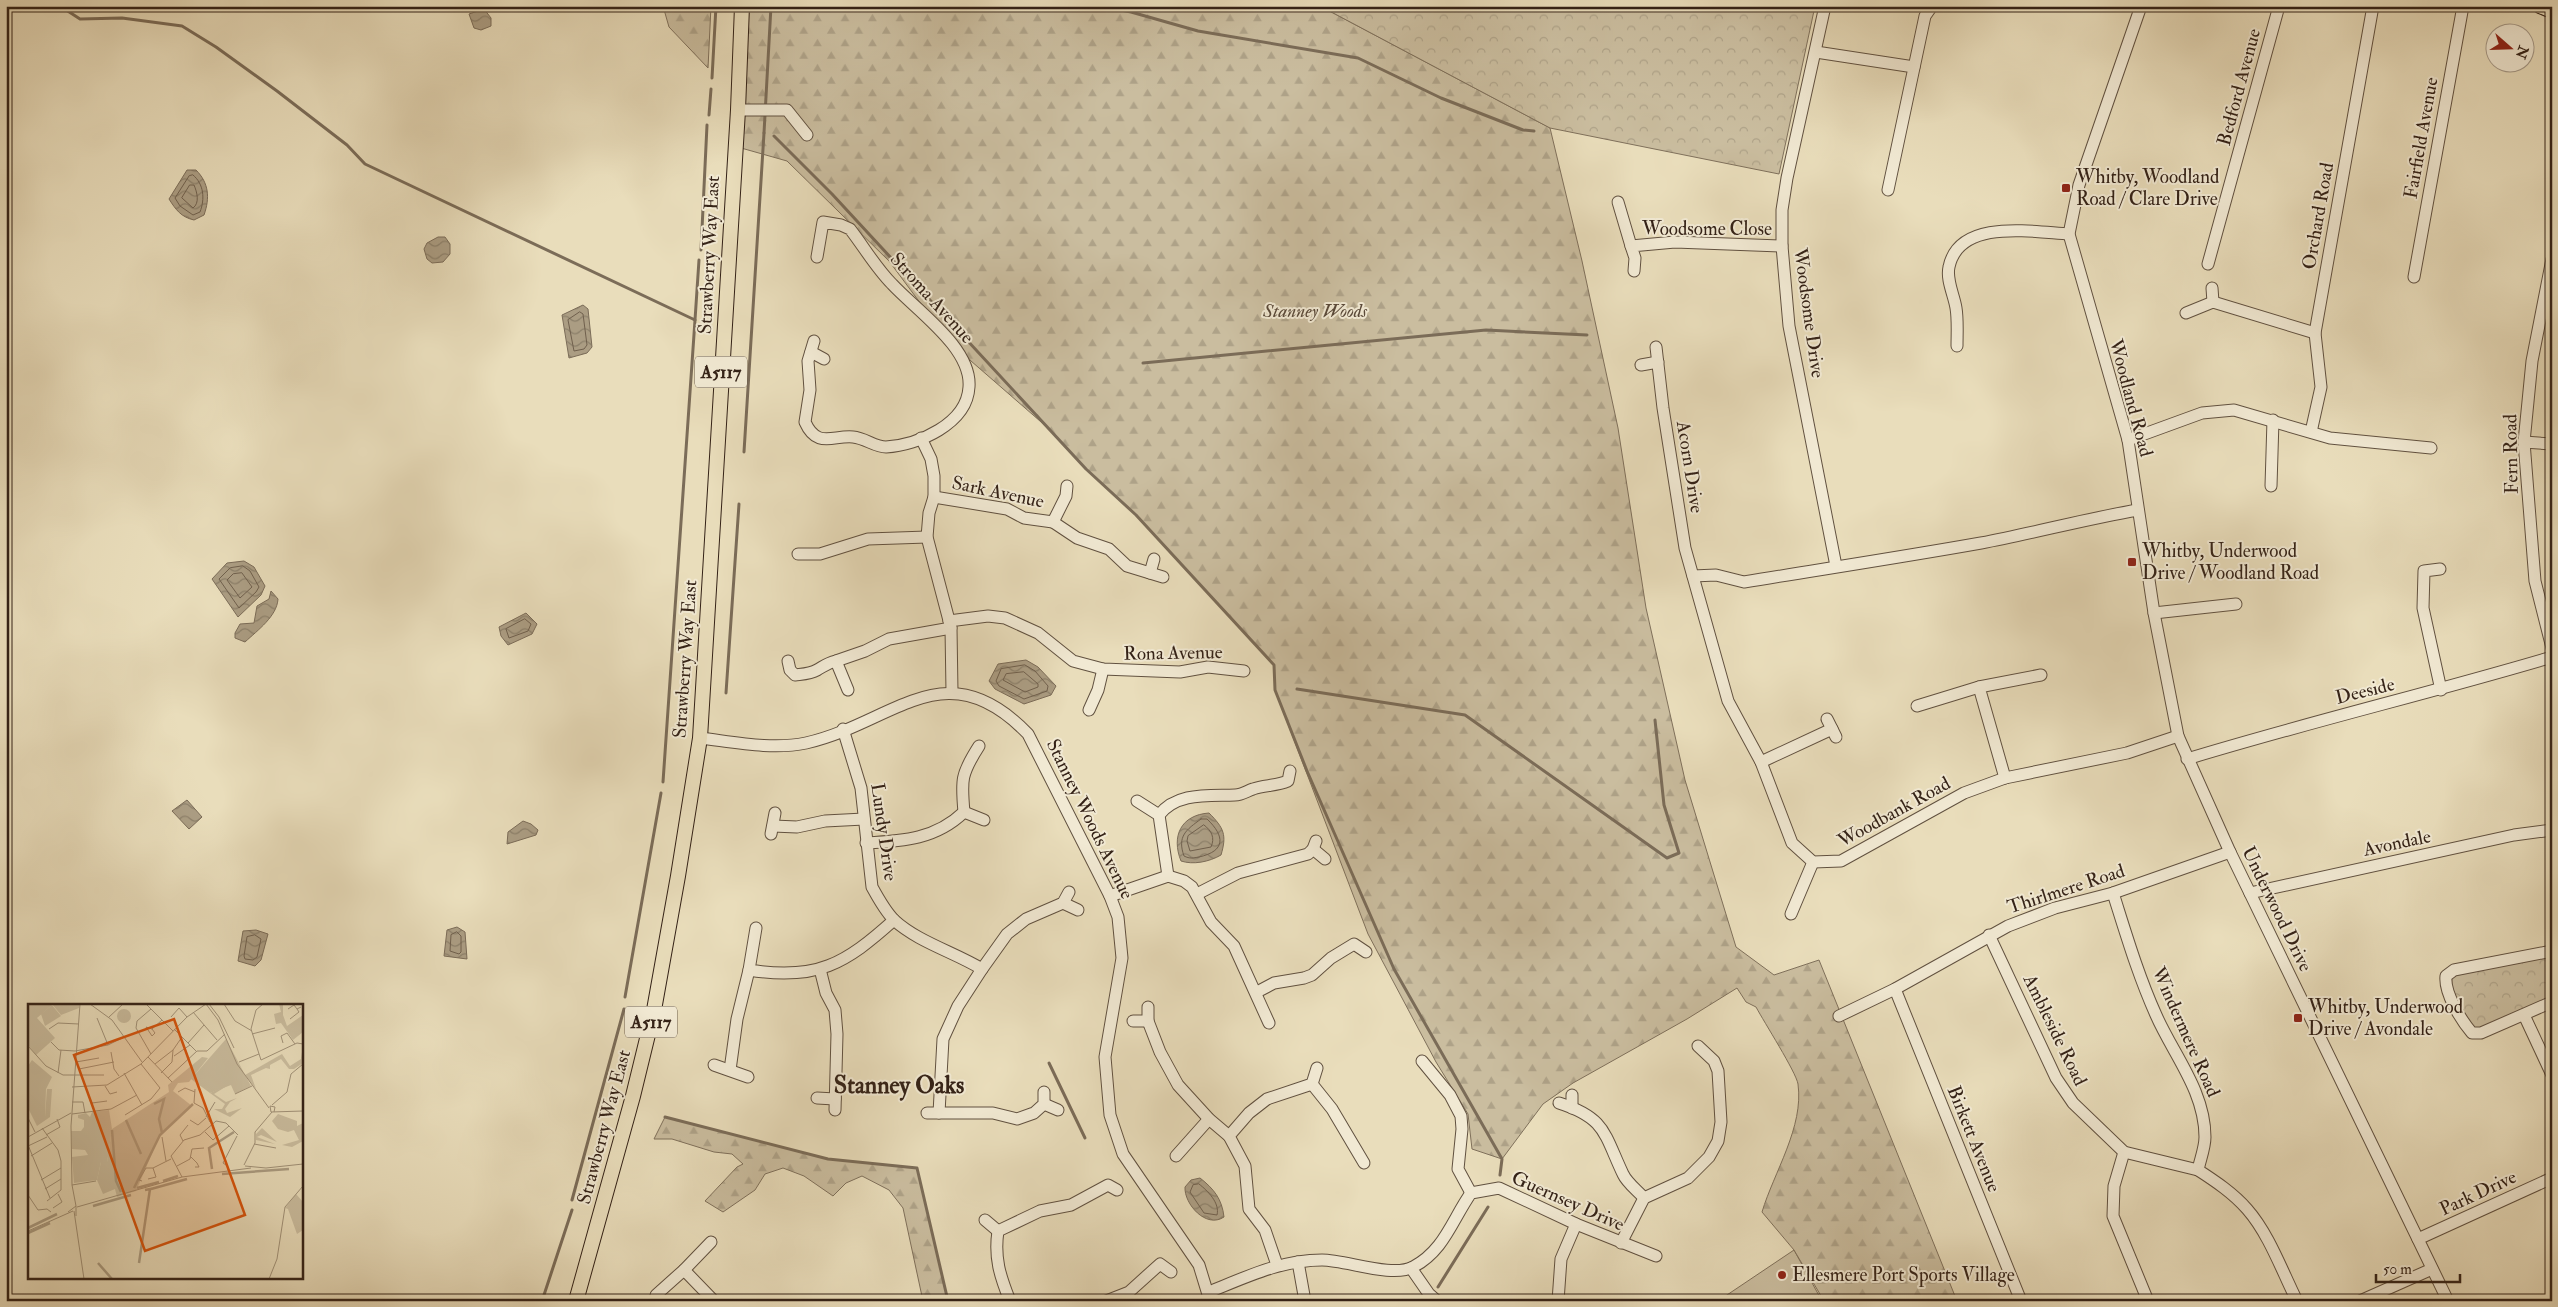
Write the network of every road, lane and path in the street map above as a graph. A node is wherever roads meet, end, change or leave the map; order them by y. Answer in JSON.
{"nodes":[{"id":1,"x":742,"y":6,"type":"edge"},
{"id":2,"x":1825,"y":6,"type":"edge"},
{"id":3,"x":1932,"y":6,"type":"edge"},
{"id":4,"x":2142,"y":6,"type":"edge"},
{"id":5,"x":2279,"y":6,"type":"edge"},
{"id":6,"x":2373,"y":6,"type":"edge"},
{"id":7,"x":2463,"y":6,"type":"edge"},
{"id":8,"x":2540,"y":6,"type":"edge"},
{"id":9,"x":2552,"y":11,"type":"edge"},
{"id":10,"x":1816,"y":52,"type":"junction"},
{"id":11,"x":1914,"y":67,"type":"junction"},
{"id":12,"x":738,"y":110,"type":"junction"},
{"id":13,"x":807,"y":135,"type":"dead end"},
{"id":14,"x":1888,"y":190,"type":"dead end"},
{"id":15,"x":1618,"y":202,"type":"dead end"},
{"id":16,"x":2069,"y":234,"type":"junction"},
{"id":17,"x":1631,"y":246,"type":"junction"},
{"id":18,"x":1782,"y":246,"type":"junction"},
{"id":19,"x":817,"y":257,"type":"dead end"},
{"id":20,"x":2552,"y":259,"type":"edge"},
{"id":21,"x":2208,"y":264,"type":"dead end"},
{"id":22,"x":1634,"y":271,"type":"dead end"},
{"id":23,"x":2414,"y":277,"type":"dead end"},
{"id":24,"x":2212,"y":288,"type":"dead end"},
{"id":25,"x":2213,"y":302,"type":"junction"},
{"id":26,"x":2186,"y":313,"type":"dead end"},
{"id":27,"x":2315,"y":333,"type":"junction"},
{"id":28,"x":1957,"y":346,"type":"dead end"},
{"id":29,"x":1656,"y":347,"type":"dead end"},
{"id":30,"x":824,"y":359,"type":"dead end"},
{"id":31,"x":1658,"y":362,"type":"junction"},
{"id":32,"x":1641,"y":365,"type":"dead end"},
{"id":33,"x":2273,"y":420,"type":"junction"},
{"id":34,"x":2311,"y":432,"type":"junction"},
{"id":35,"x":921,"y":438,"type":"junction"},
{"id":36,"x":2128,"y":440,"type":"junction"},
{"id":37,"x":2524,"y":442,"type":"junction"},
{"id":38,"x":2552,"y":444,"type":"edge"},
{"id":39,"x":2431,"y":448,"type":"dead end"},
{"id":40,"x":1067,"y":486,"type":"dead end"},
{"id":41,"x":2271,"y":486,"type":"dead end"},
{"id":42,"x":934,"y":497,"type":"junction"},
{"id":43,"x":2138,"y":510,"type":"junction"},
{"id":44,"x":1053,"y":522,"type":"junction"},
{"id":45,"x":927,"y":537,"type":"junction"},
{"id":46,"x":798,"y":554,"type":"dead end"},
{"id":47,"x":1154,"y":559,"type":"dead end"},
{"id":48,"x":1836,"y":566,"type":"junction"},
{"id":49,"x":2440,"y":569,"type":"dead end"},
{"id":50,"x":1150,"y":573,"type":"junction"},
{"id":51,"x":1694,"y":576,"type":"junction"},
{"id":52,"x":1163,"y":577,"type":"dead end"},
{"id":53,"x":2236,"y":604,"type":"dead end"},
{"id":54,"x":2154,"y":613,"type":"junction"},
{"id":55,"x":950,"y":624,"type":"junction"},
{"id":56,"x":2552,"y":648,"type":"edge"},
{"id":57,"x":2552,"y":657,"type":"edge"},
{"id":58,"x":788,"y":661,"type":"dead end"},
{"id":59,"x":836,"y":661,"type":"junction"},
{"id":60,"x":1103,"y":670,"type":"junction"},
{"id":61,"x":1244,"y":671,"type":"dead end"},
{"id":62,"x":2041,"y":675,"type":"dead end"},
{"id":63,"x":1979,"y":687,"type":"junction"},
{"id":64,"x":848,"y":690,"type":"dead end"},
{"id":65,"x":2441,"y":690,"type":"junction"},
{"id":66,"x":952,"y":692,"type":"junction"},
{"id":67,"x":1917,"y":706,"type":"dead end"},
{"id":68,"x":1089,"y":710,"type":"dead end"},
{"id":69,"x":1832,"y":728,"type":"dead end"},
{"id":70,"x":843,"y":729,"type":"junction"},
{"id":71,"x":2178,"y":736,"type":"junction"},
{"id":72,"x":700,"y":738,"type":"junction"},
{"id":73,"x":979,"y":746,"type":"dead end"},
{"id":74,"x":2187,"y":759,"type":"junction"},
{"id":75,"x":1761,"y":762,"type":"junction"},
{"id":76,"x":2005,"y":778,"type":"junction"},
{"id":77,"x":1291,"y":780,"type":"dead end"},
{"id":78,"x":1137,"y":801,"type":"dead end"},
{"id":79,"x":964,"y":812,"type":"junction"},
{"id":80,"x":775,"y":813,"type":"dead end"},
{"id":81,"x":1159,"y":815,"type":"junction"},
{"id":82,"x":864,"y":819,"type":"junction"},
{"id":83,"x":984,"y":820,"type":"dead end"},
{"id":84,"x":2552,"y":830,"type":"edge"},
{"id":85,"x":866,"y":843,"type":"junction"},
{"id":86,"x":2230,"y":852,"type":"junction"},
{"id":87,"x":1325,"y":859,"type":"dead end"},
{"id":88,"x":1813,"y":862,"type":"junction"},
{"id":89,"x":1168,"y":876,"type":"junction"},
{"id":90,"x":1069,"y":892,"type":"dead end"},
{"id":91,"x":2113,"y":893,"type":"junction"},
{"id":92,"x":2250,"y":893,"type":"junction"},
{"id":93,"x":1197,"y":894,"type":"junction"},
{"id":94,"x":1110,"y":896,"type":"junction"},
{"id":95,"x":1063,"y":904,"type":"junction"},
{"id":96,"x":1078,"y":910,"type":"dead end"},
{"id":97,"x":1791,"y":914,"type":"dead end"},
{"id":98,"x":894,"y":920,"type":"junction"},
{"id":99,"x":756,"y":928,"type":"dead end"},
{"id":100,"x":1989,"y":935,"type":"junction"},
{"id":101,"x":2552,"y":951,"type":"edge"},
{"id":102,"x":1366,"y":952,"type":"dead end"},
{"id":103,"x":820,"y":969,"type":"junction"},
{"id":104,"x":982,"y":969,"type":"junction"},
{"id":105,"x":749,"y":970,"type":"junction"},
{"id":106,"x":1895,"y":989,"type":"junction"},
{"id":107,"x":1257,"y":992,"type":"junction"},
{"id":108,"x":2552,"y":1002,"type":"edge"},
{"id":109,"x":1148,"y":1007,"type":"dead end"},
{"id":110,"x":2524,"y":1015,"type":"junction"},
{"id":111,"x":1839,"y":1016,"type":"dead end"},
{"id":112,"x":1133,"y":1021,"type":"dead end"},
{"id":113,"x":1148,"y":1022,"type":"junction"},
{"id":114,"x":1270,"y":1023,"type":"dead end"},
{"id":115,"x":1698,"y":1046,"type":"dead end"},
{"id":116,"x":1422,"y":1061,"type":"dead end"},
{"id":117,"x":714,"y":1065,"type":"dead end"},
{"id":118,"x":1317,"y":1068,"type":"dead end"},
{"id":119,"x":730,"y":1070,"type":"junction"},
{"id":120,"x":2552,"y":1075,"type":"edge"},
{"id":121,"x":748,"y":1077,"type":"dead end"},
{"id":122,"x":1312,"y":1084,"type":"junction"},
{"id":123,"x":1044,"y":1092,"type":"dead end"},
{"id":124,"x":1572,"y":1094,"type":"dead end"},
{"id":125,"x":817,"y":1098,"type":"dead end"},
{"id":126,"x":1559,"y":1103,"type":"dead end"},
{"id":127,"x":1044,"y":1104,"type":"junction"},
{"id":128,"x":1572,"y":1108,"type":"junction"},
{"id":129,"x":1058,"y":1110,"type":"dead end"},
{"id":130,"x":1209,"y":1120,"type":"junction"},
{"id":131,"x":1230,"y":1136,"type":"junction"},
{"id":132,"x":2124,"y":1152,"type":"junction"},
{"id":133,"x":1176,"y":1156,"type":"dead end"},
{"id":134,"x":1364,"y":1163,"type":"dead end"},
{"id":135,"x":2198,"y":1170,"type":"junction"},
{"id":136,"x":1107,"y":1173,"type":"dead end"},
{"id":137,"x":2552,"y":1178,"type":"edge"},
{"id":138,"x":1471,"y":1193,"type":"junction"},
{"id":139,"x":1644,"y":1198,"type":"junction"},
{"id":140,"x":985,"y":1220,"type":"dead end"},
{"id":141,"x":1576,"y":1224,"type":"junction"},
{"id":142,"x":998,"y":1231,"type":"junction"},
{"id":143,"x":2418,"y":1240,"type":"junction"},
{"id":144,"x":711,"y":1242,"type":"dead end"},
{"id":145,"x":1621,"y":1243,"type":"junction"},
{"id":146,"x":1656,"y":1256,"type":"dead end"},
{"id":147,"x":1298,"y":1262,"type":"junction"},
{"id":148,"x":1277,"y":1265,"type":"junction"},
{"id":149,"x":1411,"y":1268,"type":"junction"},
{"id":150,"x":2432,"y":1269,"type":"junction"},
{"id":151,"x":684,"y":1270,"type":"junction"},
{"id":152,"x":1171,"y":1272,"type":"dead end"},
{"id":153,"x":656,"y":1295,"type":"dead end"},
{"id":154,"x":1209,"y":1296,"type":"edge"},
{"id":155,"x":576,"y":1301,"type":"edge"},
{"id":156,"x":714,"y":1301,"type":"edge"},
{"id":157,"x":1010,"y":1301,"type":"edge"},
{"id":158,"x":1106,"y":1301,"type":"edge"},
{"id":159,"x":1305,"y":1301,"type":"edge"},
{"id":160,"x":1437,"y":1301,"type":"edge"},
{"id":161,"x":1558,"y":1301,"type":"edge"},
{"id":162,"x":2021,"y":1301,"type":"edge"},
{"id":163,"x":2148,"y":1301,"type":"edge"},
{"id":164,"x":2297,"y":1301,"type":"edge"},
{"id":165,"x":2360,"y":1301,"type":"edge"},
{"id":166,"x":2448,"y":1301,"type":"edge"}],
"edges":[{"from":1,"to":12,"type":"main road","name":"Strawberry Way East","number":"A5117"},
{"from":2,"to":10,"type":"street","name":"Woodsome Drive"},
{"from":3,"to":11,"type":"street"},
{"from":4,"to":16,"type":"street","name":"Woodland Road"},
{"from":5,"to":21,"type":"street","name":"Bedford Avenue"},
{"from":6,"to":27,"type":"street","name":"Orchard Road"},
{"from":7,"to":23,"type":"street","name":"Fairfield Avenue"},
{"from":8,"to":9,"type":"main road"},
{"from":10,"to":11,"type":"street"},
{"from":10,"to":18,"type":"street","name":"Woodsome Drive"},
{"from":11,"to":14,"type":"street"},
{"from":12,"to":13,"type":"street"},
{"from":12,"to":72,"type":"main road","name":"Strawberry Way East","number":"A5117"},
{"from":15,"to":17,"type":"street","name":"Woodsome Close"},
{"from":16,"to":28,"type":"street"},
{"from":16,"to":36,"type":"street","name":"Woodland Road"},
{"from":17,"to":18,"type":"street","name":"Woodsome Close"},
{"from":17,"to":22,"type":"street","name":"Woodsome Close"},
{"from":18,"to":48,"type":"street","name":"Woodsome Drive"},
{"from":19,"to":35,"type":"street","name":"Stroma Avenue"},
{"from":20,"to":37,"type":"street","name":"Fern Road"},
{"from":24,"to":25,"type":"street"},
{"from":25,"to":26,"type":"street"},
{"from":25,"to":27,"type":"street"},
{"from":27,"to":34,"type":"street","name":"Orchard Road"},
{"from":29,"to":31,"type":"street","name":"Acorn Drive"},
{"from":30,"to":35,"type":"street"},
{"from":31,"to":32,"type":"street"},
{"from":31,"to":51,"type":"street","name":"Acorn Drive"},
{"from":33,"to":34,"type":"street"},
{"from":33,"to":36,"type":"street"},
{"from":33,"to":41,"type":"street"},
{"from":34,"to":39,"type":"street"},
{"from":35,"to":42,"type":"street"},
{"from":36,"to":43,"type":"street","name":"Woodland Road"},
{"from":37,"to":38,"type":"street"},
{"from":37,"to":56,"type":"street","name":"Fern Road"},
{"from":40,"to":44,"type":"street","name":"Sark Avenue"},
{"from":42,"to":44,"type":"street","name":"Sark Avenue"},
{"from":42,"to":45,"type":"street"},
{"from":43,"to":48,"type":"street"},
{"from":43,"to":54,"type":"street","name":"Underwood Drive"},
{"from":44,"to":50,"type":"street","name":"Sark Avenue"},
{"from":45,"to":46,"type":"street"},
{"from":45,"to":55,"type":"street"},
{"from":47,"to":50,"type":"street"},
{"from":48,"to":51,"type":"street"},
{"from":49,"to":65,"type":"street"},
{"from":50,"to":52,"type":"street","name":"Sark Avenue"},
{"from":51,"to":75,"type":"street"},
{"from":53,"to":54,"type":"street"},
{"from":54,"to":71,"type":"street","name":"Underwood Drive"},
{"from":55,"to":59,"type":"street","name":"Rona Avenue"},
{"from":55,"to":60,"type":"street","name":"Rona Avenue"},
{"from":55,"to":66,"type":"street"},
{"from":57,"to":65,"type":"street","name":"Deeside"},
{"from":58,"to":59,"type":"street","name":"Rona Avenue"},
{"from":59,"to":64,"type":"street"},
{"from":60,"to":61,"type":"street","name":"Rona Avenue"},
{"from":60,"to":68,"type":"street","name":"Rona Avenue"},
{"from":62,"to":63,"type":"street"},
{"from":63,"to":67,"type":"street"},
{"from":63,"to":76,"type":"street"},
{"from":65,"to":74,"type":"street","name":"Deeside"},
{"from":66,"to":70,"type":"street","name":"Stanney Woods Avenue"},
{"from":66,"to":94,"type":"street","name":"Stanney Woods Avenue"},
{"from":69,"to":75,"type":"street"},
{"from":70,"to":72,"type":"street","name":"Stanney Woods Avenue"},
{"from":70,"to":82,"type":"street","name":"Lundy Drive"},
{"from":71,"to":74,"type":"street","name":"Underwood Drive"},
{"from":71,"to":76,"type":"street","name":"Woodbank Road"},
{"from":72,"to":155,"type":"main road","name":"Strawberry Way East","number":"A5117"},
{"from":73,"to":79,"type":"street"},
{"from":74,"to":86,"type":"street","name":"Underwood Drive"},
{"from":75,"to":88,"type":"street"},
{"from":76,"to":88,"type":"street","name":"Woodbank Road"},
{"from":77,"to":81,"type":"street"},
{"from":78,"to":81,"type":"street"},
{"from":79,"to":83,"type":"street"},
{"from":79,"to":85,"type":"street"},
{"from":80,"to":82,"type":"street"},
{"from":81,"to":89,"type":"street"},
{"from":82,"to":85,"type":"street","name":"Lundy Drive"},
{"from":84,"to":92,"type":"street","name":"Avondale"},
{"from":85,"to":98,"type":"street","name":"Lundy Drive"},
{"from":86,"to":91,"type":"street","name":"Thirlmere Road"},
{"from":86,"to":92,"type":"street","name":"Underwood Drive"},
{"from":87,"to":93,"type":"street"},
{"from":88,"to":97,"type":"street"},
{"from":89,"to":93,"type":"street"},
{"from":89,"to":94,"type":"street"},
{"from":90,"to":95,"type":"street"},
{"from":91,"to":100,"type":"street","name":"Thirlmere Road"},
{"from":91,"to":135,"type":"street","name":"Windermere Road"},
{"from":92,"to":143,"type":"street","name":"Underwood Drive"},
{"from":93,"to":107,"type":"street"},
{"from":94,"to":154,"type":"street","name":"Stanney Woods Avenue"},
{"from":95,"to":96,"type":"street"},
{"from":95,"to":104,"type":"street"},
{"from":98,"to":103,"type":"street"},
{"from":98,"to":104,"type":"street","name":"Lundy Drive"},
{"from":99,"to":105,"type":"street"},
{"from":100,"to":106,"type":"street","name":"Thirlmere Road"},
{"from":100,"to":132,"type":"street","name":"Ambleside Road"},
{"from":101,"to":110,"type":"street"},
{"from":102,"to":107,"type":"street"},
{"from":103,"to":105,"type":"street"},
{"from":103,"to":125,"type":"street"},
{"from":104,"to":127,"type":"street"},
{"from":105,"to":119,"type":"street"},
{"from":106,"to":111,"type":"street","name":"Thirlmere Road"},
{"from":106,"to":162,"type":"street","name":"Birkett Avenue"},
{"from":107,"to":114,"type":"street"},
{"from":108,"to":110,"type":"street"},
{"from":109,"to":113,"type":"street"},
{"from":110,"to":120,"type":"street"},
{"from":112,"to":113,"type":"street"},
{"from":113,"to":130,"type":"street"},
{"from":115,"to":139,"type":"street"},
{"from":116,"to":138,"type":"street"},
{"from":117,"to":119,"type":"street"},
{"from":118,"to":122,"type":"street"},
{"from":119,"to":121,"type":"street"},
{"from":122,"to":131,"type":"street"},
{"from":122,"to":134,"type":"street"},
{"from":123,"to":127,"type":"street"},
{"from":124,"to":128,"type":"street"},
{"from":126,"to":128,"type":"street"},
{"from":127,"to":129,"type":"street"},
{"from":128,"to":139,"type":"street"},
{"from":130,"to":131,"type":"street"},
{"from":130,"to":133,"type":"street"},
{"from":131,"to":148,"type":"street"},
{"from":132,"to":135,"type":"street","name":"Ambleside Road"},
{"from":132,"to":163,"type":"street"},
{"from":135,"to":164,"type":"street"},
{"from":136,"to":142,"type":"street"},
{"from":137,"to":143,"type":"street","name":"Park Drive"},
{"from":138,"to":141,"type":"street","name":"Guernsey Drive"},
{"from":138,"to":149,"type":"street"},
{"from":139,"to":145,"type":"street"},
{"from":140,"to":142,"type":"street"},
{"from":141,"to":145,"type":"street","name":"Guernsey Drive"},
{"from":141,"to":161,"type":"street"},
{"from":142,"to":157,"type":"street"},
{"from":143,"to":150,"type":"street","name":"Underwood Drive"},
{"from":144,"to":151,"type":"street"},
{"from":145,"to":146,"type":"street","name":"Guernsey Drive"},
{"from":147,"to":148,"type":"street"},
{"from":147,"to":149,"type":"street"},
{"from":147,"to":159,"type":"street"},
{"from":148,"to":154,"type":"street"},
{"from":149,"to":160,"type":"street"},
{"from":150,"to":165,"type":"street"},
{"from":150,"to":166,"type":"street","name":"Underwood Drive"},
{"from":151,"to":153,"type":"street"},
{"from":151,"to":156,"type":"street"},
{"from":152,"to":158,"type":"street"}]}
